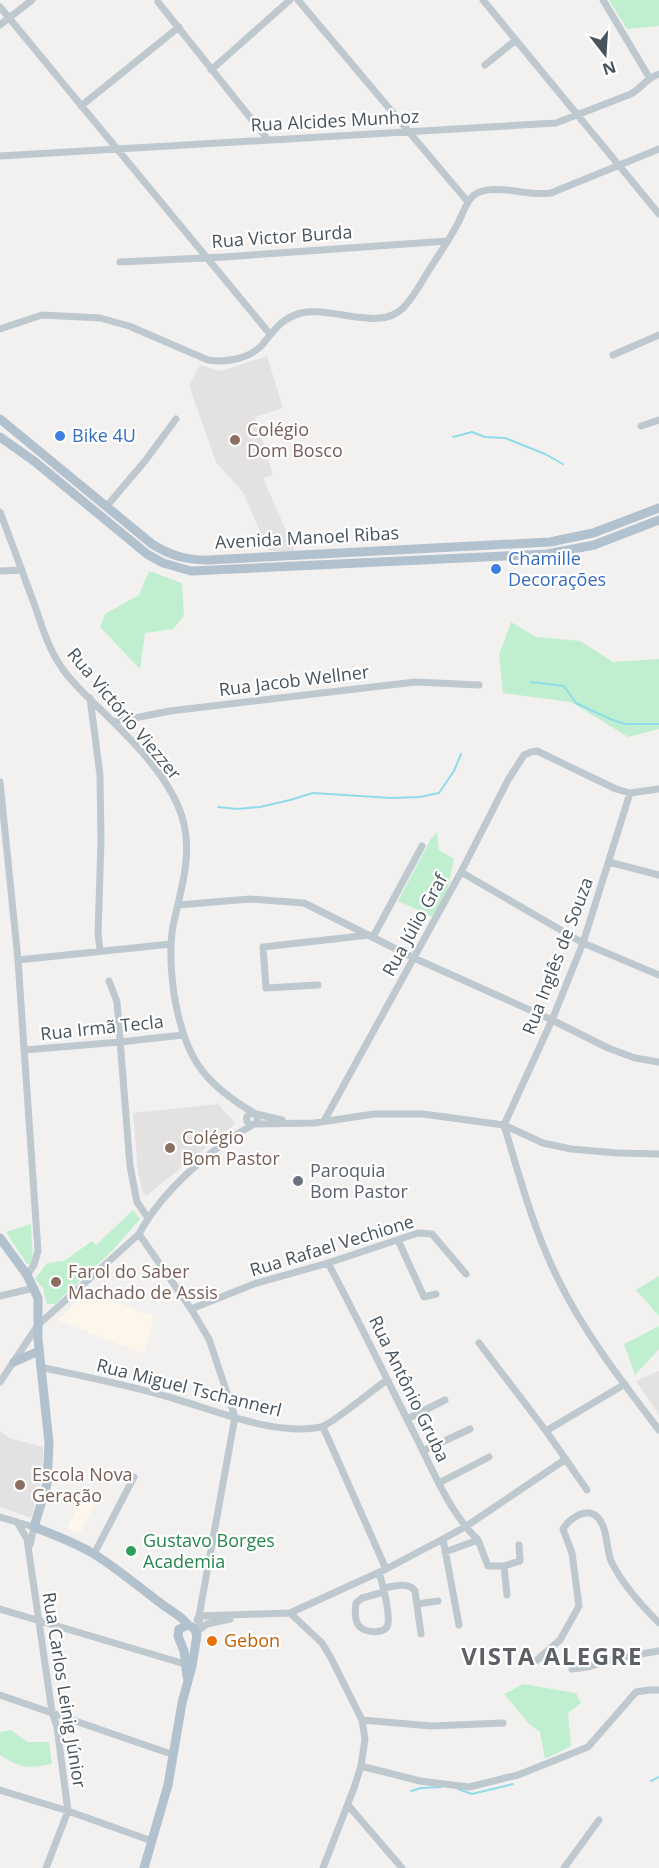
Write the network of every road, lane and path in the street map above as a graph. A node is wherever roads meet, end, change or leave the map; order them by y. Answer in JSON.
{"nodes":[{"id":1,"x":32,"y":0,"type":"edge"},
{"id":2,"x":290,"y":0,"type":"edge"},
{"id":3,"x":298,"y":0,"type":"edge"},
{"id":4,"x":483,"y":0,"type":"edge"},
{"id":5,"x":603,"y":0,"type":"edge"},
{"id":6,"x":158,"y":2,"type":"dead end"},
{"id":7,"x":0,"y":8,"type":"edge"},
{"id":8,"x":9,"y":18,"type":"junction"},
{"id":9,"x":0,"y":25,"type":"edge"},
{"id":10,"x":179,"y":27,"type":"junction"},
{"id":11,"x":516,"y":40,"type":"junction"},
{"id":12,"x":485,"y":65,"type":"dead end"},
{"id":13,"x":211,"y":70,"type":"junction"},
{"id":14,"x":659,"y":74,"type":"edge"},
{"id":15,"x":649,"y":77,"type":"junction"},
{"id":16,"x":81,"y":106,"type":"junction"},
{"id":17,"x":578,"y":114,"type":"junction"},
{"id":18,"x":409,"y":132,"type":"junction"},
{"id":19,"x":268,"y":140,"type":"junction"},
{"id":20,"x":117,"y":149,"type":"junction"},
{"id":21,"x":659,"y":149,"type":"edge"},
{"id":22,"x":0,"y":156,"type":"edge"},
{"id":23,"x":620,"y":165,"type":"junction"},
{"id":24,"x":468,"y":202,"type":"junction"},
{"id":25,"x":659,"y":214,"type":"edge"},
{"id":26,"x":447,"y":241,"type":"junction"},
{"id":27,"x":206,"y":257,"type":"junction"},
{"id":28,"x":120,"y":262,"type":"dead end"},
{"id":29,"x":0,"y":329,"type":"edge"},
{"id":30,"x":269,"y":333,"type":"junction"},
{"id":31,"x":659,"y":335,"type":"edge"},
{"id":32,"x":613,"y":355,"type":"dead end"},
{"id":33,"x":0,"y":418,"type":"edge"},
{"id":34,"x":176,"y":419,"type":"dead end"},
{"id":35,"x":659,"y":420,"type":"edge"},
{"id":36,"x":641,"y":426,"type":"dead end"},
{"id":37,"x":0,"y":437,"type":"edge"},
{"id":38,"x":106,"y":507,"type":"junction"},
{"id":39,"x":659,"y":508,"type":"edge"},
{"id":40,"x":0,"y":512,"type":"edge"},
{"id":41,"x":659,"y":520,"type":"edge"},
{"id":42,"x":531,"y":544,"type":"junction"},
{"id":43,"x":342,"y":553,"type":"junction"},
{"id":44,"x":311,"y":555,"type":"junction"},
{"id":45,"x":515,"y":556,"type":"junction"},
{"id":46,"x":340,"y":565,"type":"junction"},
{"id":47,"x":311,"y":566,"type":"junction"},
{"id":48,"x":22,"y":570,"type":"junction"},
{"id":49,"x":0,"y":572,"type":"edge"},
{"id":50,"x":479,"y":685,"type":"dead end"},
{"id":51,"x":90,"y":698,"type":"junction"},
{"id":52,"x":114,"y":722,"type":"junction"},
{"id":53,"x":0,"y":782,"type":"edge"},
{"id":54,"x":659,"y":789,"type":"edge"},
{"id":55,"x":630,"y":793,"type":"junction"},
{"id":56,"x":422,"y":846,"type":"dead end"},
{"id":57,"x":609,"y":862,"type":"junction"},
{"id":58,"x":461,"y":872,"type":"junction"},
{"id":59,"x":659,"y":875,"type":"edge"},
{"id":60,"x":178,"y":905,"type":"junction"},
{"id":61,"x":371,"y":936,"type":"junction"},
{"id":62,"x":583,"y":943,"type":"junction"},
{"id":63,"x":171,"y":944,"type":"junction"},
{"id":64,"x":100,"y":950,"type":"junction"},
{"id":65,"x":414,"y":958,"type":"junction"},
{"id":66,"x":18,"y":960,"type":"junction"},
{"id":67,"x":659,"y":975,"type":"edge"},
{"id":68,"x":109,"y":981,"type":"dead end"},
{"id":69,"x":318,"y":985,"type":"dead end"},
{"id":70,"x":552,"y":1020,"type":"junction"},
{"id":71,"x":183,"y":1035,"type":"junction"},
{"id":72,"x":120,"y":1042,"type":"junction"},
{"id":73,"x":24,"y":1050,"type":"junction"},
{"id":74,"x":659,"y":1062,"type":"edge"},
{"id":75,"x":233,"y":1101,"type":"junction"},
{"id":76,"x":255,"y":1114,"type":"junction"},
{"id":77,"x":324,"y":1121,"type":"junction"},
{"id":78,"x":251,"y":1122,"type":"junction"},
{"id":79,"x":296,"y":1124,"type":"junction"},
{"id":80,"x":504,"y":1125,"type":"junction"},
{"id":81,"x":659,"y":1154,"type":"edge"},
{"id":82,"x":148,"y":1218,"type":"junction"},
{"id":83,"x":139,"y":1234,"type":"junction"},
{"id":84,"x":0,"y":1238,"type":"edge"},
{"id":85,"x":398,"y":1239,"type":"junction"},
{"id":86,"x":328,"y":1263,"type":"junction"},
{"id":87,"x":466,"y":1274,"type":"dead end"},
{"id":88,"x":27,"y":1275,"type":"junction"},
{"id":89,"x":34,"y":1288,"type":"junction"},
{"id":90,"x":435,"y":1294,"type":"dead end"},
{"id":91,"x":0,"y":1296,"type":"edge"},
{"id":92,"x":191,"y":1309,"type":"junction"},
{"id":93,"x":38,"y":1325,"type":"junction"},
{"id":94,"x":479,"y":1343,"type":"dead end"},
{"id":95,"x":39,"y":1351,"type":"junction"},
{"id":96,"x":14,"y":1362,"type":"junction"},
{"id":97,"x":40,"y":1366,"type":"junction"},
{"id":98,"x":387,"y":1380,"type":"junction"},
{"id":99,"x":0,"y":1382,"type":"edge"},
{"id":100,"x":625,"y":1384,"type":"junction"},
{"id":101,"x":445,"y":1400,"type":"dead end"},
{"id":102,"x":235,"y":1417,"type":"junction"},
{"id":103,"x":407,"y":1419,"type":"junction"},
{"id":104,"x":323,"y":1427,"type":"junction"},
{"id":105,"x":470,"y":1429,"type":"dead end"},
{"id":106,"x":659,"y":1430,"type":"edge"},
{"id":107,"x":546,"y":1431,"type":"junction"},
{"id":108,"x":423,"y":1451,"type":"junction"},
{"id":109,"x":489,"y":1457,"type":"dead end"},
{"id":110,"x":566,"y":1459,"type":"junction"},
{"id":111,"x":134,"y":1477,"type":"dead end"},
{"id":112,"x":439,"y":1483,"type":"junction"},
{"id":113,"x":587,"y":1490,"type":"dead end"},
{"id":114,"x":0,"y":1517,"type":"edge"},
{"id":115,"x":16,"y":1522,"type":"junction"},
{"id":116,"x":34,"y":1527,"type":"junction"},
{"id":117,"x":465,"y":1527,"type":"junction"},
{"id":118,"x":443,"y":1539,"type":"junction"},
{"id":119,"x":478,"y":1540,"type":"junction"},
{"id":120,"x":519,"y":1545,"type":"dead end"},
{"id":121,"x":29,"y":1550,"type":"junction"},
{"id":122,"x":445,"y":1552,"type":"junction"},
{"id":123,"x":94,"y":1554,"type":"junction"},
{"id":124,"x":504,"y":1566,"type":"junction"},
{"id":125,"x":383,"y":1571,"type":"junction"},
{"id":126,"x":384,"y":1590,"type":"junction"},
{"id":127,"x":507,"y":1594,"type":"dead end"},
{"id":128,"x":438,"y":1601,"type":"dead end"},
{"id":129,"x":417,"y":1604,"type":"junction"},
{"id":130,"x":0,"y":1609,"type":"edge"},
{"id":131,"x":290,"y":1613,"type":"junction"},
{"id":132,"x":253,"y":1614,"type":"junction"},
{"id":133,"x":199,"y":1616,"type":"junction"},
{"id":134,"x":38,"y":1621,"type":"junction"},
{"id":135,"x":659,"y":1623,"type":"edge"},
{"id":136,"x":459,"y":1625,"type":"dead end"},
{"id":137,"x":192,"y":1630,"type":"junction"},
{"id":138,"x":421,"y":1634,"type":"dead end"},
{"id":139,"x":181,"y":1642,"type":"junction"},
{"id":140,"x":659,"y":1651,"type":"edge"},
{"id":141,"x":537,"y":1660,"type":"dead end"},
{"id":142,"x":185,"y":1664,"type":"junction"},
{"id":143,"x":572,"y":1669,"type":"dead end"},
{"id":144,"x":187,"y":1680,"type":"junction"},
{"id":145,"x":659,"y":1690,"type":"edge"},
{"id":146,"x":0,"y":1695,"type":"edge"},
{"id":147,"x":52,"y":1712,"type":"junction"},
{"id":148,"x":362,"y":1720,"type":"junction"},
{"id":149,"x":502,"y":1724,"type":"dead end"},
{"id":150,"x":174,"y":1755,"type":"junction"},
{"id":151,"x":361,"y":1766,"type":"junction"},
{"id":152,"x":0,"y":1790,"type":"edge"},
{"id":153,"x":348,"y":1804,"type":"junction"},
{"id":154,"x":68,"y":1811,"type":"junction"},
{"id":155,"x":599,"y":1820,"type":"dead end"},
{"id":156,"x":152,"y":1841,"type":"junction"},
{"id":157,"x":46,"y":1868,"type":"edge"},
{"id":158,"x":144,"y":1868,"type":"edge"},
{"id":159,"x":323,"y":1868,"type":"edge"},
{"id":160,"x":402,"y":1868,"type":"edge"},
{"id":161,"x":564,"y":1868,"type":"edge"}],
"edges":[{"from":1,"to":8,"type":"street"},
{"from":2,"to":13,"type":"street"},
{"from":3,"to":18,"type":"street"},
{"from":4,"to":11,"type":"street"},
{"from":5,"to":15,"type":"street"},
{"from":6,"to":10,"type":"street"},
{"from":7,"to":8,"type":"street"},
{"from":8,"to":9,"type":"street"},
{"from":8,"to":16,"type":"street"},
{"from":10,"to":13,"type":"street"},
{"from":10,"to":16,"type":"street"},
{"from":11,"to":12,"type":"street"},
{"from":11,"to":17,"type":"street"},
{"from":13,"to":19,"type":"street"},
{"from":14,"to":15,"type":"street","name":"Rua Alcides Munhoz"},
{"from":15,"to":17,"type":"street","name":"Rua Alcides Munhoz"},
{"from":16,"to":20,"type":"street"},
{"from":17,"to":18,"type":"street","name":"Rua Alcides Munhoz"},
{"from":17,"to":23,"type":"street"},
{"from":18,"to":19,"type":"street","name":"Rua Alcides Munhoz"},
{"from":18,"to":24,"type":"street"},
{"from":19,"to":20,"type":"street","name":"Rua Alcides Munhoz"},
{"from":20,"to":22,"type":"street","name":"Rua Alcides Munhoz"},
{"from":20,"to":27,"type":"street"},
{"from":21,"to":23,"type":"street"},
{"from":23,"to":24,"type":"street"},
{"from":23,"to":25,"type":"street"},
{"from":24,"to":26,"type":"street"},
{"from":26,"to":27,"type":"street","name":"Rua Victor Burda"},
{"from":26,"to":30,"type":"street"},
{"from":27,"to":28,"type":"street","name":"Rua Victor Burda"},
{"from":27,"to":30,"type":"street"},
{"from":29,"to":30,"type":"street"},
{"from":31,"to":32,"type":"street"},
{"from":33,"to":38,"type":"main road","name":"Avenida Manoel Ribas"},
{"from":34,"to":38,"type":"street"},
{"from":35,"to":36,"type":"street"},
{"from":37,"to":47,"type":"main road","name":"Avenida Manoel Ribas"},
{"from":38,"to":44,"type":"main road","name":"Avenida Manoel Ribas"},
{"from":39,"to":42,"type":"main road","name":"Avenida Manoel Ribas"},
{"from":40,"to":48,"type":"street","name":"Rua Victório Viezzer"},
{"from":41,"to":45,"type":"main road","name":"Avenida Manoel Ribas"},
{"from":42,"to":43,"type":"main road","name":"Avenida Manoel Ribas"},
{"from":42,"to":45,"type":"main road"},
{"from":43,"to":44,"type":"main road","name":"Avenida Manoel Ribas"},
{"from":43,"to":46,"type":"main road"},
{"from":44,"to":47,"type":"main road"},
{"from":45,"to":46,"type":"main road","name":"Avenida Manoel Ribas"},
{"from":46,"to":47,"type":"main road","name":"Avenida Manoel Ribas"},
{"from":48,"to":49,"type":"street"},
{"from":48,"to":51,"type":"street","name":"Rua Victório Viezzer"},
{"from":50,"to":52,"type":"street","name":"Rua Jacob Wellner"},
{"from":51,"to":52,"type":"street","name":"Rua Victório Viezzer"},
{"from":51,"to":64,"type":"street"},
{"from":52,"to":60,"type":"street","name":"Rua Victório Viezzer"},
{"from":53,"to":66,"type":"street"},
{"from":54,"to":55,"type":"street"},
{"from":55,"to":57,"type":"street","name":"Rua Inglês de Souza"},
{"from":55,"to":58,"type":"street","name":"Rua Júlio Graf"},
{"from":56,"to":61,"type":"street"},
{"from":57,"to":59,"type":"street"},
{"from":57,"to":62,"type":"street","name":"Rua Inglês de Souza"},
{"from":58,"to":62,"type":"street"},
{"from":58,"to":65,"type":"street","name":"Rua Júlio Graf"},
{"from":60,"to":61,"type":"street"},
{"from":60,"to":63,"type":"street","name":"Rua Victório Viezzer"},
{"from":61,"to":65,"type":"street"},
{"from":61,"to":69,"type":"street"},
{"from":62,"to":67,"type":"street"},
{"from":62,"to":70,"type":"street","name":"Rua Inglês de Souza"},
{"from":63,"to":64,"type":"street"},
{"from":63,"to":71,"type":"street","name":"Rua Victório Viezzer"},
{"from":64,"to":66,"type":"street"},
{"from":65,"to":70,"type":"street"},
{"from":65,"to":77,"type":"street","name":"Rua Júlio Graf"},
{"from":66,"to":73,"type":"street"},
{"from":68,"to":72,"type":"street"},
{"from":70,"to":74,"type":"street"},
{"from":70,"to":80,"type":"street","name":"Rua Inglês de Souza"},
{"from":71,"to":72,"type":"street","name":"Rua Irmã Tecla"},
{"from":71,"to":75,"type":"street","name":"Rua Victório Viezzer"},
{"from":72,"to":73,"type":"street","name":"Rua Irmã Tecla"},
{"from":72,"to":82,"type":"street"},
{"from":73,"to":88,"type":"street"},
{"from":75,"to":76,"type":"street","name":"Rua Victório Viezzer"},
{"from":75,"to":78,"type":"street","name":"Rua Victório Viezzer"},
{"from":76,"to":78,"type":"street"},
{"from":76,"to":79,"type":"street","name":"Rua Victório Viezzer"},
{"from":77,"to":79,"type":"street","name":"Rua Victório Viezzer"},
{"from":77,"to":80,"type":"street","name":"Rua Victório Viezzer"},
{"from":78,"to":79,"type":"street","name":"Rua Victório Viezzer"},
{"from":78,"to":82,"type":"street"},
{"from":80,"to":81,"type":"street","name":"Rua Victório Viezzer"},
{"from":80,"to":100,"type":"street"},
{"from":82,"to":83,"type":"street"},
{"from":83,"to":92,"type":"street"},
{"from":83,"to":93,"type":"street"},
{"from":84,"to":88,"type":"main road"},
{"from":85,"to":86,"type":"street","name":"Rua Rafael Vechione"},
{"from":85,"to":87,"type":"street","name":"Rua Rafael Vechione"},
{"from":85,"to":90,"type":"street"},
{"from":86,"to":92,"type":"street","name":"Rua Rafael Vechione"},
{"from":86,"to":98,"type":"street","name":"Rua Antônio Gruba"},
{"from":88,"to":89,"type":"main road"},
{"from":89,"to":91,"type":"street"},
{"from":89,"to":93,"type":"main road"},
{"from":92,"to":102,"type":"street"},
{"from":93,"to":95,"type":"main road"},
{"from":93,"to":96,"type":"street"},
{"from":94,"to":107,"type":"street"},
{"from":95,"to":96,"type":"main road"},
{"from":95,"to":97,"type":"main road"},
{"from":96,"to":99,"type":"street"},
{"from":97,"to":102,"type":"street","name":"Rua Miguel Tschannerl"},
{"from":97,"to":116,"type":"main road"},
{"from":98,"to":103,"type":"street","name":"Rua Antônio Gruba"},
{"from":98,"to":104,"type":"street"},
{"from":100,"to":106,"type":"street"},
{"from":100,"to":107,"type":"street"},
{"from":101,"to":103,"type":"street"},
{"from":102,"to":104,"type":"street","name":"Rua Miguel Tschannerl"},
{"from":102,"to":133,"type":"street"},
{"from":103,"to":108,"type":"street","name":"Rua Antônio Gruba"},
{"from":104,"to":125,"type":"street"},
{"from":105,"to":108,"type":"street"},
{"from":107,"to":110,"type":"street"},
{"from":108,"to":112,"type":"street","name":"Rua Antônio Gruba"},
{"from":109,"to":112,"type":"street"},
{"from":110,"to":113,"type":"street"},
{"from":110,"to":117,"type":"street"},
{"from":111,"to":123,"type":"street"},
{"from":112,"to":117,"type":"street","name":"Rua Antônio Gruba"},
{"from":114,"to":115,"type":"street"},
{"from":115,"to":116,"type":"street"},
{"from":115,"to":121,"type":"street","name":"Rua Carlos Leinig Júnior"},
{"from":116,"to":121,"type":"street","name":"Rua Carlos Leinig Júnior"},
{"from":116,"to":123,"type":"main road"},
{"from":117,"to":118,"type":"street"},
{"from":117,"to":119,"type":"street","name":"Rua Antônio Gruba"},
{"from":118,"to":122,"type":"street"},
{"from":118,"to":125,"type":"street"},
{"from":119,"to":122,"type":"street"},
{"from":119,"to":124,"type":"street","name":"Rua Antônio Gruba"},
{"from":120,"to":124,"type":"street"},
{"from":121,"to":134,"type":"street","name":"Rua Carlos Leinig Júnior"},
{"from":122,"to":136,"type":"street"},
{"from":123,"to":137,"type":"main road"},
{"from":124,"to":127,"type":"street"},
{"from":125,"to":126,"type":"street"},
{"from":125,"to":131,"type":"street"},
{"from":126,"to":126,"type":"street"},
{"from":126,"to":129,"type":"street"},
{"from":128,"to":129,"type":"street"},
{"from":129,"to":138,"type":"street"},
{"from":130,"to":134,"type":"street"},
{"from":131,"to":132,"type":"street"},
{"from":131,"to":148,"type":"street"},
{"from":132,"to":133,"type":"street"},
{"from":132,"to":137,"type":"street"},
{"from":133,"to":137,"type":"street"},
{"from":134,"to":142,"type":"street"},
{"from":134,"to":147,"type":"street","name":"Rua Carlos Leinig Júnior"},
{"from":135,"to":141,"type":"street"},
{"from":137,"to":139,"type":"main road"},
{"from":137,"to":139,"type":"main road"},
{"from":137,"to":144,"type":"main road"},
{"from":139,"to":142,"type":"main road"},
{"from":140,"to":143,"type":"street"},
{"from":142,"to":144,"type":"main road"},
{"from":144,"to":150,"type":"main road"},
{"from":145,"to":151,"type":"street"},
{"from":146,"to":147,"type":"street"},
{"from":147,"to":150,"type":"street"},
{"from":147,"to":154,"type":"street","name":"Rua Carlos Leinig Júnior"},
{"from":148,"to":149,"type":"street"},
{"from":148,"to":151,"type":"street"},
{"from":150,"to":156,"type":"main road"},
{"from":151,"to":153,"type":"street"},
{"from":152,"to":154,"type":"street"},
{"from":153,"to":159,"type":"street"},
{"from":153,"to":160,"type":"street"},
{"from":154,"to":156,"type":"street"},
{"from":154,"to":157,"type":"street","name":"Rua Carlos Leinig Júnior"},
{"from":155,"to":161,"type":"street"},
{"from":156,"to":158,"type":"main road"}]}
